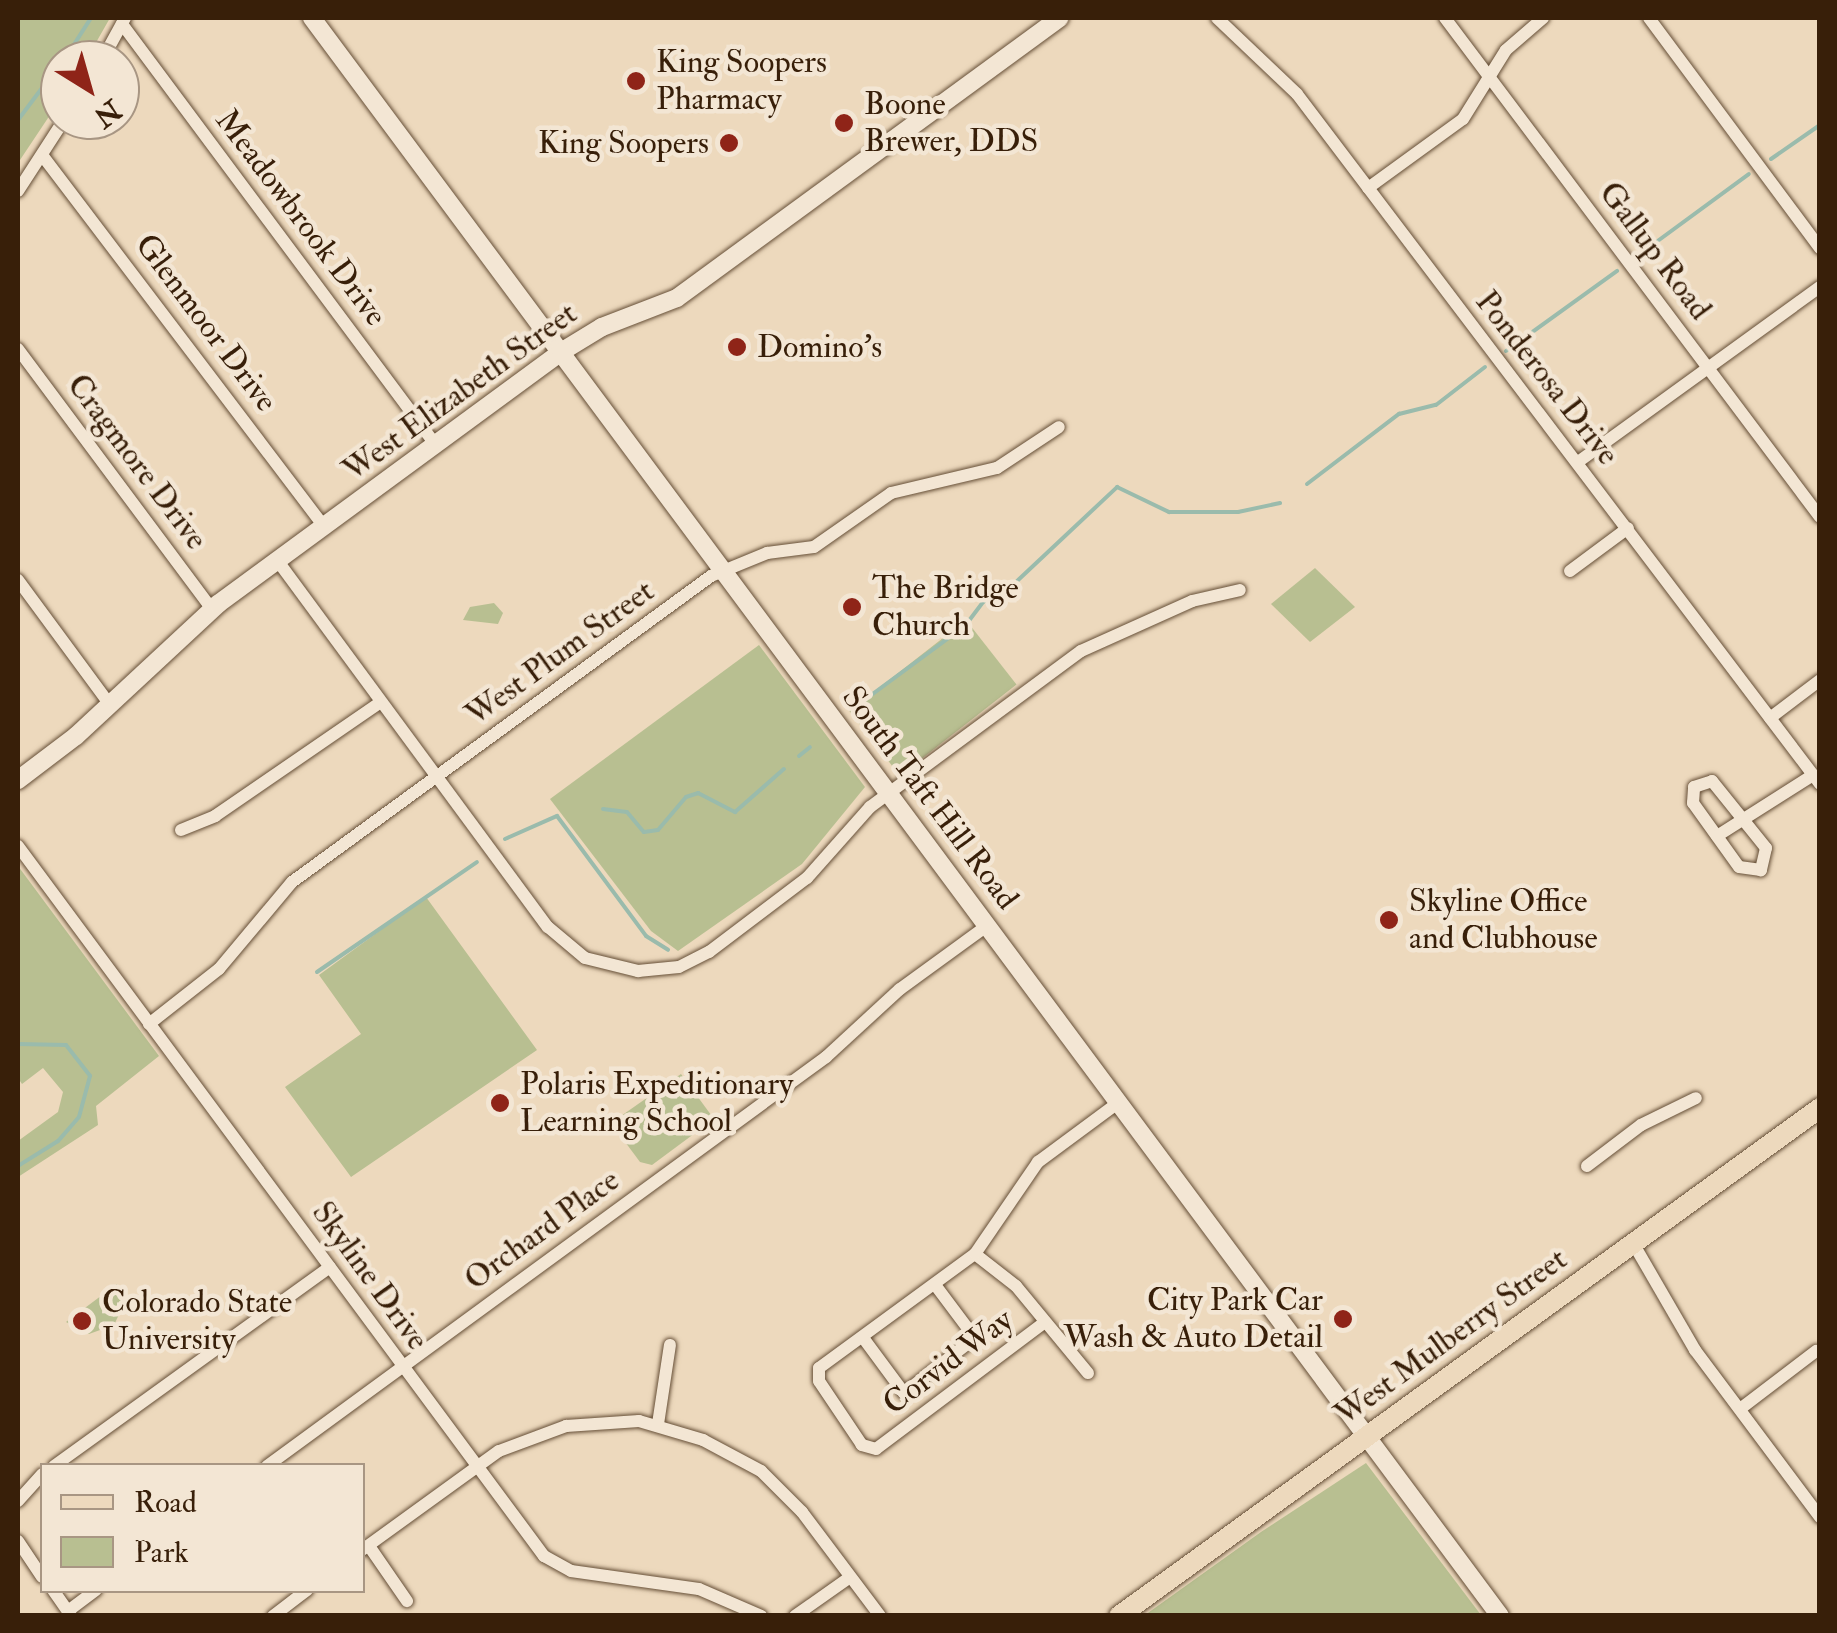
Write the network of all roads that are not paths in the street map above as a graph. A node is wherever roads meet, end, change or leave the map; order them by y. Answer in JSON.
{"nodes":[{"id":1,"x":312,"y":18,"type":"edge"},
{"id":2,"x":1217,"y":18,"type":"edge"},
{"id":3,"x":1444,"y":18,"type":"edge"},
{"id":4,"x":1543,"y":18,"type":"edge"},
{"id":5,"x":1649,"y":18,"type":"edge"},
{"id":6,"x":1051,"y":20,"type":"edge"},
{"id":7,"x":124,"y":21,"type":"edge"},
{"id":8,"x":1491,"y":78,"type":"junction"},
{"id":9,"x":51,"y":140,"type":"edge"},
{"id":10,"x":42,"y":155,"type":"junction"},
{"id":11,"x":1368,"y":188,"type":"junction"},
{"id":12,"x":18,"y":191,"type":"edge"},
{"id":13,"x":1820,"y":248,"type":"edge"},
{"id":14,"x":1820,"y":287,"type":"edge"},
{"id":15,"x":18,"y":348,"type":"edge"},
{"id":16,"x":560,"y":352,"type":"junction"},
{"id":17,"x":1708,"y":368,"type":"junction"},
{"id":18,"x":1059,"y":428,"type":"dead end"},
{"id":19,"x":436,"y":444,"type":"junction"},
{"id":20,"x":1578,"y":462,"type":"junction"},
{"id":21,"x":1820,"y":517,"type":"edge"},
{"id":22,"x":324,"y":526,"type":"junction"},
{"id":23,"x":1628,"y":528,"type":"junction"},
{"id":24,"x":278,"y":560,"type":"junction"},
{"id":25,"x":1570,"y":571,"type":"dead end"},
{"id":26,"x":724,"y":572,"type":"junction"},
{"id":27,"x":18,"y":580,"type":"edge"},
{"id":28,"x":1240,"y":590,"type":"dead end"},
{"id":29,"x":212,"y":609,"type":"junction"},
{"id":30,"x":1820,"y":680,"type":"edge"},
{"id":31,"x":381,"y":702,"type":"junction"},
{"id":32,"x":110,"y":704,"type":"junction"},
{"id":33,"x":1770,"y":718,"type":"junction"},
{"id":34,"x":436,"y":777,"type":"junction"},
{"id":35,"x":18,"y":780,"type":"edge"},
{"id":36,"x":1816,"y":780,"type":"edge"},
{"id":37,"x":889,"y":794,"type":"junction"},
{"id":38,"x":1743,"y":817,"type":"junction"},
{"id":39,"x":181,"y":830,"type":"dead end"},
{"id":40,"x":1717,"y":836,"type":"junction"},
{"id":41,"x":18,"y":846,"type":"edge"},
{"id":42,"x":988,"y":925,"type":"junction"},
{"id":43,"x":150,"y":1024,"type":"junction"},
{"id":44,"x":1696,"y":1098,"type":"dead end"},
{"id":45,"x":1120,"y":1102,"type":"junction"},
{"id":46,"x":1820,"y":1108,"type":"edge"},
{"id":47,"x":1587,"y":1166,"type":"dead end"},
{"id":48,"x":1632,"y":1243,"type":"junction"},
{"id":49,"x":975,"y":1254,"type":"junction"},
{"id":50,"x":330,"y":1267,"type":"junction"},
{"id":51,"x":936,"y":1286,"type":"junction"},
{"id":52,"x":1045,"y":1322,"type":"junction"},
{"id":53,"x":864,"y":1339,"type":"junction"},
{"id":54,"x":670,"y":1345,"type":"dead end"},
{"id":55,"x":1816,"y":1352,"type":"dead end"},
{"id":56,"x":402,"y":1366,"type":"junction"},
{"id":57,"x":1088,"y":1373,"type":"dead end"},
{"id":58,"x":1740,"y":1409,"type":"junction"},
{"id":59,"x":658,"y":1424,"type":"junction"},
{"id":60,"x":1367,"y":1434,"type":"junction"},
{"id":61,"x":58,"y":1463,"type":"edge"},
{"id":62,"x":271,"y":1463,"type":"edge"},
{"id":63,"x":476,"y":1466,"type":"junction"},
{"id":64,"x":40,"y":1476,"type":"edge"},
{"id":65,"x":18,"y":1501,"type":"edge"},
{"id":66,"x":1819,"y":1514,"type":"edge"},
{"id":67,"x":18,"y":1541,"type":"edge"},
{"id":68,"x":366,"y":1548,"type":"edge"},
{"id":69,"x":40,"y":1574,"type":"edge"},
{"id":70,"x":850,"y":1576,"type":"junction"},
{"id":71,"x":93,"y":1593,"type":"edge"},
{"id":72,"x":303,"y":1593,"type":"edge"},
{"id":73,"x":406,"y":1601,"type":"dead end"},
{"id":74,"x":70,"y":1613,"type":"edge"},
{"id":75,"x":272,"y":1616,"type":"edge"},
{"id":76,"x":761,"y":1616,"type":"edge"},
{"id":77,"x":795,"y":1616,"type":"edge"},
{"id":78,"x":880,"y":1616,"type":"edge"},
{"id":79,"x":1119,"y":1616,"type":"edge"},
{"id":80,"x":1500,"y":1616,"type":"edge"}],
"edges":[{"from":1,"to":16,"type":"main road","name":"South Taft Hill Road"},
{"from":2,"to":11,"type":"street","name":"Ponderosa Drive"},
{"from":3,"to":8,"type":"street","name":"Gallup Road"},
{"from":4,"to":8,"type":"street"},
{"from":5,"to":13,"type":"street"},
{"from":6,"to":16,"type":"main road","name":"West Elizabeth Street"},
{"from":7,"to":19,"type":"street","name":"Meadowbrook Drive"},
{"from":8,"to":11,"type":"street"},
{"from":8,"to":17,"type":"street","name":"Gallup Road"},
{"from":9,"to":10,"type":"street"},
{"from":10,"to":12,"type":"street"},
{"from":10,"to":22,"type":"street","name":"Glenmoor Drive"},
{"from":11,"to":20,"type":"street","name":"Ponderosa Drive"},
{"from":14,"to":17,"type":"street"},
{"from":15,"to":29,"type":"street","name":"Cragmore Drive"},
{"from":16,"to":19,"type":"main road","name":"West Elizabeth Street"},
{"from":16,"to":26,"type":"main road","name":"South Taft Hill Road"},
{"from":17,"to":20,"type":"street"},
{"from":17,"to":21,"type":"street","name":"Gallup Road"},
{"from":18,"to":26,"type":"street","name":"West Plum Street"},
{"from":19,"to":22,"type":"main road","name":"West Elizabeth Street"},
{"from":20,"to":23,"type":"street","name":"Ponderosa Drive"},
{"from":22,"to":24,"type":"main road","name":"West Elizabeth Street"},
{"from":23,"to":25,"type":"street"},
{"from":23,"to":33,"type":"street","name":"Ponderosa Drive"},
{"from":24,"to":29,"type":"main road","name":"West Elizabeth Street"},
{"from":24,"to":31,"type":"street"},
{"from":26,"to":34,"type":"street","name":"West Plum Street"},
{"from":26,"to":37,"type":"main road","name":"South Taft Hill Road"},
{"from":27,"to":32,"type":"street"},
{"from":28,"to":37,"type":"street"},
{"from":29,"to":32,"type":"main road","name":"West Elizabeth Street"},
{"from":30,"to":33,"type":"street"},
{"from":31,"to":34,"type":"street"},
{"from":31,"to":39,"type":"street"},
{"from":32,"to":35,"type":"main road","name":"West Elizabeth Street"},
{"from":33,"to":36,"type":"street","name":"Ponderosa Drive"},
{"from":34,"to":37,"type":"street"},
{"from":34,"to":43,"type":"street","name":"West Plum Street"},
{"from":36,"to":38,"type":"street"},
{"from":37,"to":42,"type":"main road","name":"South Taft Hill Road"},
{"from":38,"to":40,"type":"street"},
{"from":38,"to":40,"type":"street"},
{"from":38,"to":40,"type":"street"},
{"from":41,"to":43,"type":"street","name":"Skyline Drive"},
{"from":42,"to":45,"type":"main road","name":"South Taft Hill Road"},
{"from":42,"to":56,"type":"street","name":"Orchard Place"},
{"from":43,"to":50,"type":"street","name":"Skyline Drive"},
{"from":44,"to":47,"type":"street"},
{"from":45,"to":49,"type":"street"},
{"from":45,"to":60,"type":"main road","name":"South Taft Hill Road"},
{"from":46,"to":48,"type":"main road","name":"West Mulberry Street"},
{"from":48,"to":58,"type":"street"},
{"from":48,"to":60,"type":"main road","name":"West Mulberry Street"},
{"from":49,"to":51,"type":"street"},
{"from":49,"to":52,"type":"street"},
{"from":50,"to":56,"type":"street","name":"Skyline Drive"},
{"from":50,"to":61,"type":"street"},
{"from":51,"to":53,"type":"street"},
{"from":51,"to":53,"type":"street"},
{"from":52,"to":53,"type":"street","name":"Corvid Way"},
{"from":52,"to":57,"type":"street"},
{"from":54,"to":59,"type":"street"},
{"from":55,"to":58,"type":"street"},
{"from":56,"to":62,"type":"street","name":"Orchard Place"},
{"from":56,"to":63,"type":"street","name":"Skyline Drive"},
{"from":58,"to":66,"type":"street"},
{"from":59,"to":63,"type":"street"},
{"from":59,"to":70,"type":"street"},
{"from":60,"to":79,"type":"main road","name":"West Mulberry Street"},
{"from":60,"to":80,"type":"main road","name":"South Taft Hill Road"},
{"from":63,"to":68,"type":"street"},
{"from":63,"to":76,"type":"street","name":"Skyline Drive"},
{"from":64,"to":65,"type":"street"},
{"from":67,"to":69,"type":"street"},
{"from":68,"to":73,"type":"street"},
{"from":70,"to":77,"type":"street"},
{"from":70,"to":78,"type":"street"},
{"from":71,"to":74,"type":"street"},
{"from":72,"to":75,"type":"street"}]}
